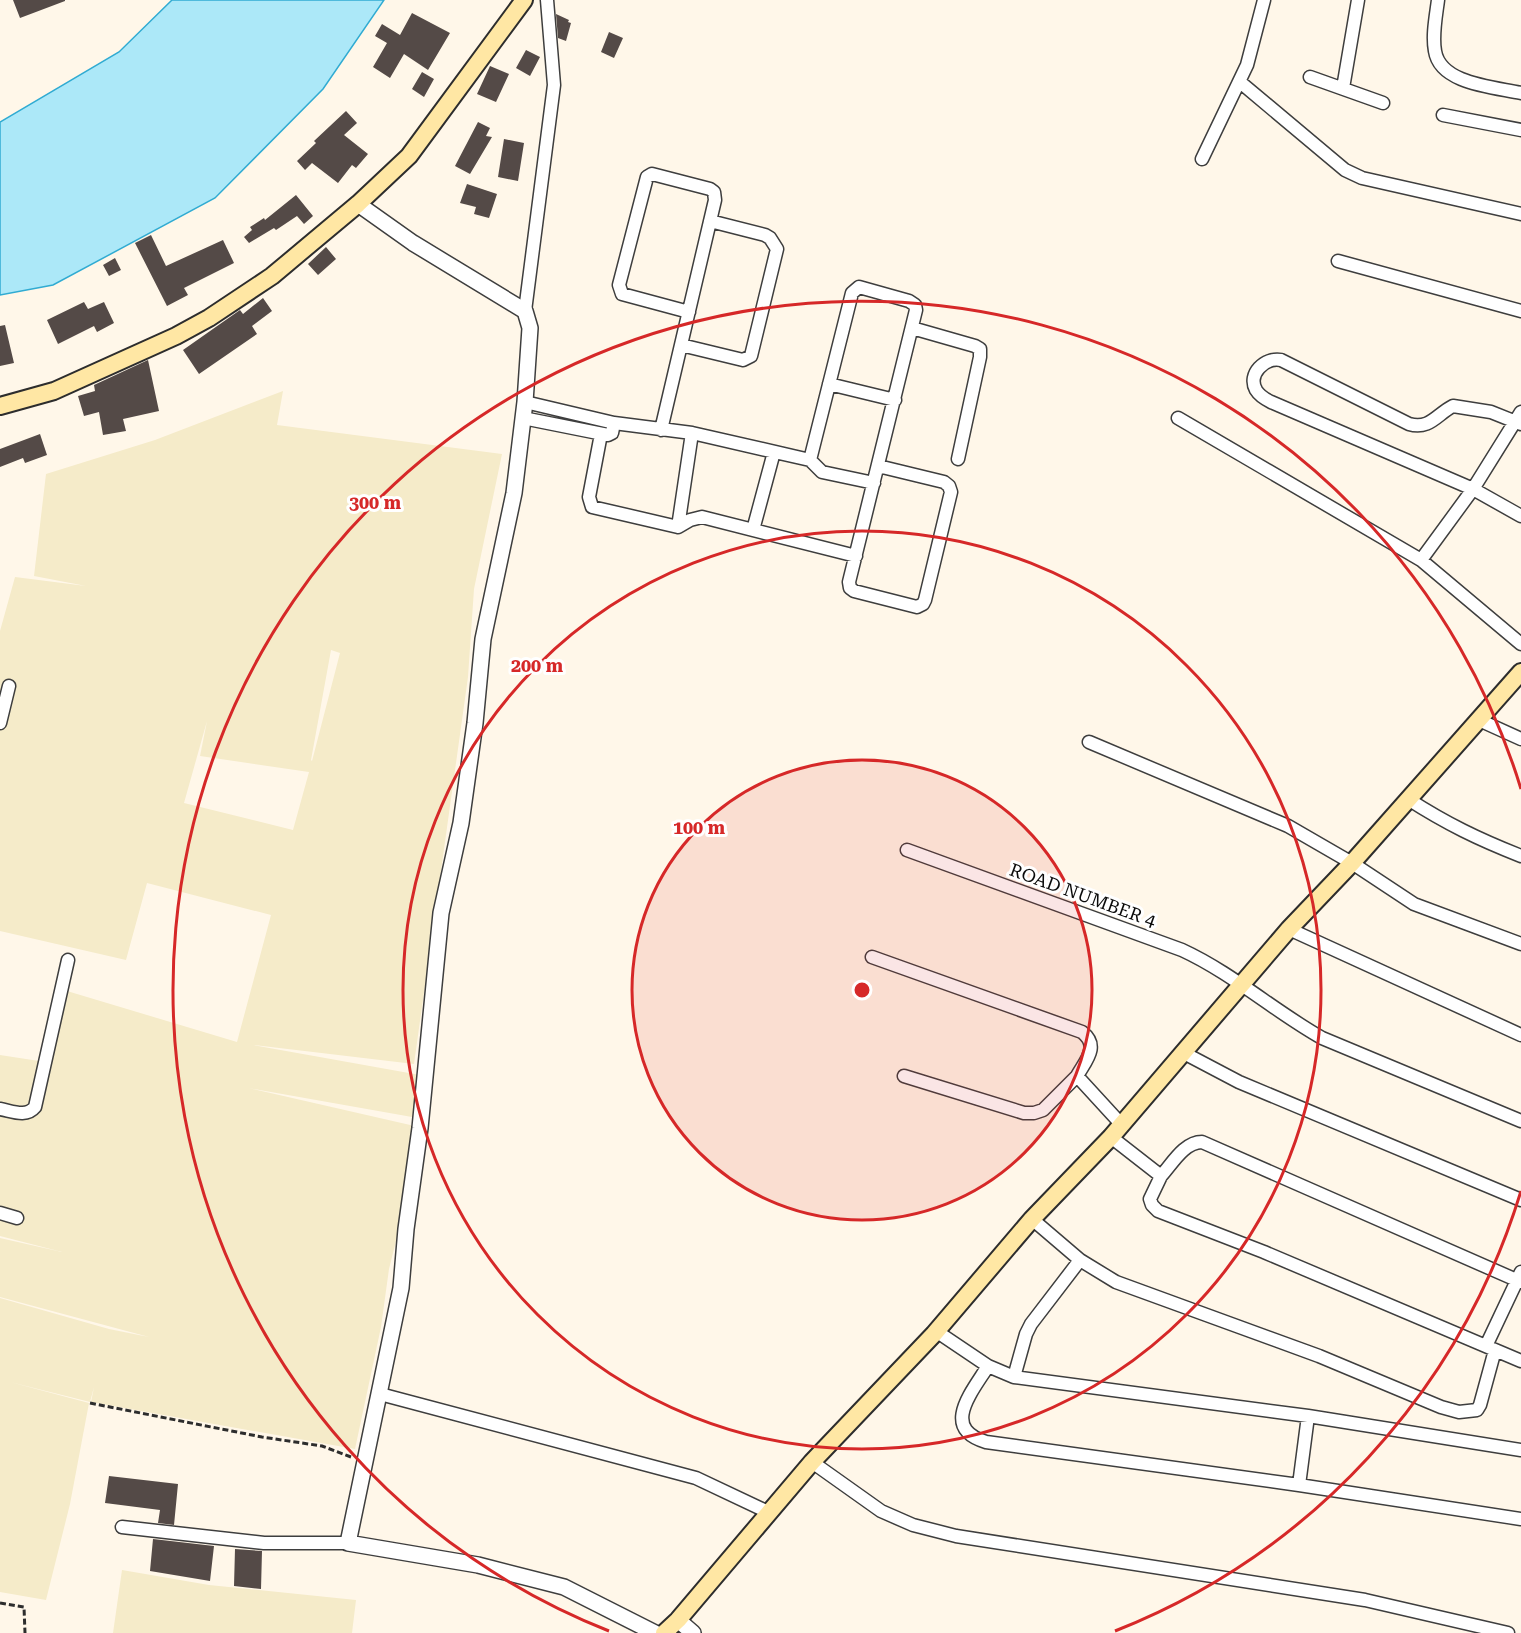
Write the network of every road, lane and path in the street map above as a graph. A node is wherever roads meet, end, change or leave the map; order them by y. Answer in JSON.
{"nodes":[{"id":1,"x":524,"y":0,"type":"edge"},
{"id":2,"x":547,"y":0,"type":"edge"},
{"id":3,"x":1264,"y":0,"type":"edge"},
{"id":4,"x":1358,"y":0,"type":"edge"},
{"id":5,"x":1438,"y":0,"type":"edge"},
{"id":6,"x":1310,"y":77,"type":"dead end"},
{"id":7,"x":1239,"y":82,"type":"junction"},
{"id":8,"x":1343,"y":88,"type":"junction"},
{"id":9,"x":1521,"y":93,"type":"edge"},
{"id":10,"x":1383,"y":103,"type":"dead end"},
{"id":11,"x":1443,"y":115,"type":"dead end"},
{"id":12,"x":1521,"y":130,"type":"edge"},
{"id":13,"x":1202,"y":159,"type":"dead end"},
{"id":14,"x":358,"y":204,"type":"junction"},
{"id":15,"x":1521,"y":214,"type":"edge"},
{"id":16,"x":710,"y":220,"type":"junction"},
{"id":17,"x":1338,"y":261,"type":"dead end"},
{"id":18,"x":525,"y":311,"type":"junction"},
{"id":19,"x":1521,"y":311,"type":"edge"},
{"id":20,"x":689,"y":312,"type":"junction"},
{"id":21,"x":912,"y":328,"type":"junction"},
{"id":22,"x":681,"y":345,"type":"junction"},
{"id":23,"x":829,"y":384,"type":"junction"},
{"id":24,"x":895,"y":400,"type":"junction"},
{"id":25,"x":525,"y":402,"type":"junction"},
{"id":26,"x":0,"y":406,"type":"edge"},
{"id":27,"x":523,"y":418,"type":"junction"},
{"id":28,"x":1178,"y":418,"type":"dead end"},
{"id":29,"x":1519,"y":419,"type":"edge"},
{"id":30,"x":614,"y":423,"type":"junction"},
{"id":31,"x":661,"y":430,"type":"junction"},
{"id":32,"x":692,"y":433,"type":"junction"},
{"id":33,"x":601,"y":434,"type":"junction"},
{"id":34,"x":774,"y":452,"type":"junction"},
{"id":35,"x":958,"y":459,"type":"dead end"},
{"id":36,"x":810,"y":460,"type":"junction"},
{"id":37,"x":878,"y":466,"type":"junction"},
{"id":38,"x":874,"y":483,"type":"junction"},
{"id":39,"x":1473,"y":489,"type":"junction"},
{"id":40,"x":1521,"y":516,"type":"edge"},
{"id":41,"x":678,"y":527,"type":"junction"},
{"id":42,"x":753,"y":530,"type":"junction"},
{"id":43,"x":856,"y":556,"type":"junction"},
{"id":44,"x":1421,"y":560,"type":"junction"},
{"id":45,"x":1521,"y":644,"type":"edge"},
{"id":46,"x":1521,"y":672,"type":"edge"},
{"id":47,"x":9,"y":686,"type":"dead end"},
{"id":48,"x":1479,"y":720,"type":"junction"},
{"id":49,"x":0,"y":723,"type":"edge"},
{"id":50,"x":1521,"y":740,"type":"edge"},
{"id":51,"x":1089,"y":742,"type":"dead end"},
{"id":52,"x":1408,"y":799,"type":"junction"},
{"id":53,"x":907,"y":850,"type":"dead end"},
{"id":54,"x":1521,"y":856,"type":"edge"},
{"id":55,"x":1353,"y":863,"type":"junction"},
{"id":56,"x":1289,"y":929,"type":"junction"},
{"id":57,"x":1521,"y":944,"type":"edge"},
{"id":58,"x":872,"y":957,"type":"dead end"},
{"id":59,"x":69,"y":960,"type":"dead end"},
{"id":60,"x":1241,"y":985,"type":"junction"},
{"id":61,"x":1521,"y":1035,"type":"edge"},
{"id":62,"x":1182,"y":1052,"type":"junction"},
{"id":63,"x":904,"y":1076,"type":"dead end"},
{"id":64,"x":1077,"y":1076,"type":"junction"},
{"id":65,"x":0,"y":1108,"type":"edge"},
{"id":66,"x":1521,"y":1121,"type":"edge"},
{"id":67,"x":1116,"y":1131,"type":"junction"},
{"id":68,"x":1161,"y":1176,"type":"junction"},
{"id":69,"x":1521,"y":1200,"type":"edge"},
{"id":70,"x":0,"y":1214,"type":"edge"},
{"id":71,"x":17,"y":1218,"type":"dead end"},
{"id":72,"x":1032,"y":1219,"type":"junction"},
{"id":73,"x":1080,"y":1260,"type":"junction"},
{"id":74,"x":1520,"y":1278,"type":"edge"},
{"id":75,"x":936,"y":1331,"type":"junction"},
{"id":76,"x":1490,"y":1348,"type":"junction"},
{"id":77,"x":1521,"y":1361,"type":"edge"},
{"id":78,"x":988,"y":1366,"type":"junction"},
{"id":79,"x":1014,"y":1377,"type":"junction"},
{"id":80,"x":380,"y":1394,"type":"junction"},
{"id":81,"x":90,"y":1402,"type":"dead end"},
{"id":82,"x":1308,"y":1416,"type":"junction"},
{"id":83,"x":1521,"y":1450,"type":"edge"},
{"id":84,"x":812,"y":1461,"type":"junction"},
{"id":85,"x":365,"y":1467,"type":"junction"},
{"id":86,"x":1299,"y":1485,"type":"junction"},
{"id":87,"x":768,"y":1512,"type":"junction"},
{"id":88,"x":1521,"y":1519,"type":"edge"},
{"id":89,"x":122,"y":1527,"type":"dead end"},
{"id":90,"x":348,"y":1544,"type":"junction"},
{"id":91,"x":0,"y":1603,"type":"edge"},
{"id":92,"x":678,"y":1620,"type":"junction"},
{"id":93,"x":25,"y":1633,"type":"edge"},
{"id":94,"x":655,"y":1633,"type":"edge"},
{"id":95,"x":664,"y":1633,"type":"edge"},
{"id":96,"x":693,"y":1633,"type":"edge"},
{"id":97,"x":1508,"y":1633,"type":"edge"}],
"edges":[{"from":1,"to":14,"type":"main road"},
{"from":2,"to":18,"type":"street"},
{"from":3,"to":7,"type":"street"},
{"from":4,"to":8,"type":"street"},
{"from":5,"to":9,"type":"street"},
{"from":6,"to":8,"type":"street"},
{"from":7,"to":13,"type":"street"},
{"from":7,"to":15,"type":"street"},
{"from":8,"to":10,"type":"street"},
{"from":11,"to":12,"type":"street"},
{"from":14,"to":18,"type":"street"},
{"from":14,"to":26,"type":"main road"},
{"from":16,"to":20,"type":"street"},
{"from":16,"to":20,"type":"street"},
{"from":16,"to":22,"type":"street"},
{"from":17,"to":19,"type":"street"},
{"from":18,"to":25,"type":"street"},
{"from":20,"to":22,"type":"street"},
{"from":21,"to":23,"type":"street"},
{"from":21,"to":24,"type":"street"},
{"from":21,"to":35,"type":"street"},
{"from":22,"to":31,"type":"street"},
{"from":23,"to":24,"type":"street"},
{"from":23,"to":36,"type":"street"},
{"from":24,"to":37,"type":"street"},
{"from":25,"to":27,"type":"street"},
{"from":25,"to":30,"type":"street"},
{"from":27,"to":33,"type":"street"},
{"from":27,"to":80,"type":"street"},
{"from":28,"to":44,"type":"street"},
{"from":29,"to":39,"type":"street"},
{"from":29,"to":39,"type":"street"},
{"from":30,"to":31,"type":"street"},
{"from":30,"to":33,"type":"street"},
{"from":31,"to":32,"type":"street"},
{"from":32,"to":34,"type":"street"},
{"from":32,"to":41,"type":"street"},
{"from":33,"to":41,"type":"street"},
{"from":34,"to":36,"type":"street"},
{"from":34,"to":42,"type":"street"},
{"from":36,"to":38,"type":"street"},
{"from":37,"to":38,"type":"street"},
{"from":37,"to":43,"type":"street"},
{"from":38,"to":43,"type":"street"},
{"from":39,"to":40,"type":"street"},
{"from":39,"to":44,"type":"street"},
{"from":41,"to":42,"type":"street"},
{"from":42,"to":43,"type":"street"},
{"from":44,"to":45,"type":"street"},
{"from":46,"to":48,"type":"main road"},
{"from":47,"to":49,"type":"street"},
{"from":48,"to":50,"type":"street"},
{"from":48,"to":52,"type":"main road"},
{"from":51,"to":55,"type":"street"},
{"from":52,"to":54,"type":"street"},
{"from":52,"to":55,"type":"main road"},
{"from":53,"to":60,"type":"street","name":"ROAD NUMBER 4"},
{"from":55,"to":56,"type":"main road"},
{"from":55,"to":57,"type":"street"},
{"from":56,"to":60,"type":"main road"},
{"from":56,"to":61,"type":"street"},
{"from":58,"to":64,"type":"street"},
{"from":59,"to":65,"type":"street"},
{"from":60,"to":62,"type":"main road"},
{"from":60,"to":66,"type":"street","name":"ROAD NUMBER 4"},
{"from":62,"to":67,"type":"main road"},
{"from":62,"to":69,"type":"street"},
{"from":63,"to":64,"type":"street"},
{"from":64,"to":67,"type":"street"},
{"from":67,"to":68,"type":"street"},
{"from":67,"to":72,"type":"main road"},
{"from":68,"to":74,"type":"street"},
{"from":68,"to":76,"type":"street"},
{"from":70,"to":71,"type":"street"},
{"from":72,"to":73,"type":"street"},
{"from":72,"to":75,"type":"main road"},
{"from":73,"to":76,"type":"street"},
{"from":73,"to":79,"type":"street"},
{"from":74,"to":76,"type":"street"},
{"from":75,"to":78,"type":"street"},
{"from":75,"to":84,"type":"main road"},
{"from":76,"to":77,"type":"street"},
{"from":78,"to":79,"type":"street"},
{"from":78,"to":86,"type":"street"},
{"from":79,"to":82,"type":"street"},
{"from":80,"to":85,"type":"street"},
{"from":80,"to":87,"type":"street"},
{"from":81,"to":85,"type":"path"},
{"from":82,"to":83,"type":"street"},
{"from":82,"to":86,"type":"street"},
{"from":84,"to":87,"type":"main road"},
{"from":84,"to":97,"type":"street"},
{"from":85,"to":90,"type":"street"},
{"from":86,"to":88,"type":"street"},
{"from":87,"to":92,"type":"main road"},
{"from":89,"to":90,"type":"street"},
{"from":90,"to":94,"type":"street"},
{"from":91,"to":93,"type":"path"},
{"from":92,"to":95,"type":"main road"},
{"from":92,"to":96,"type":"street"}]}
